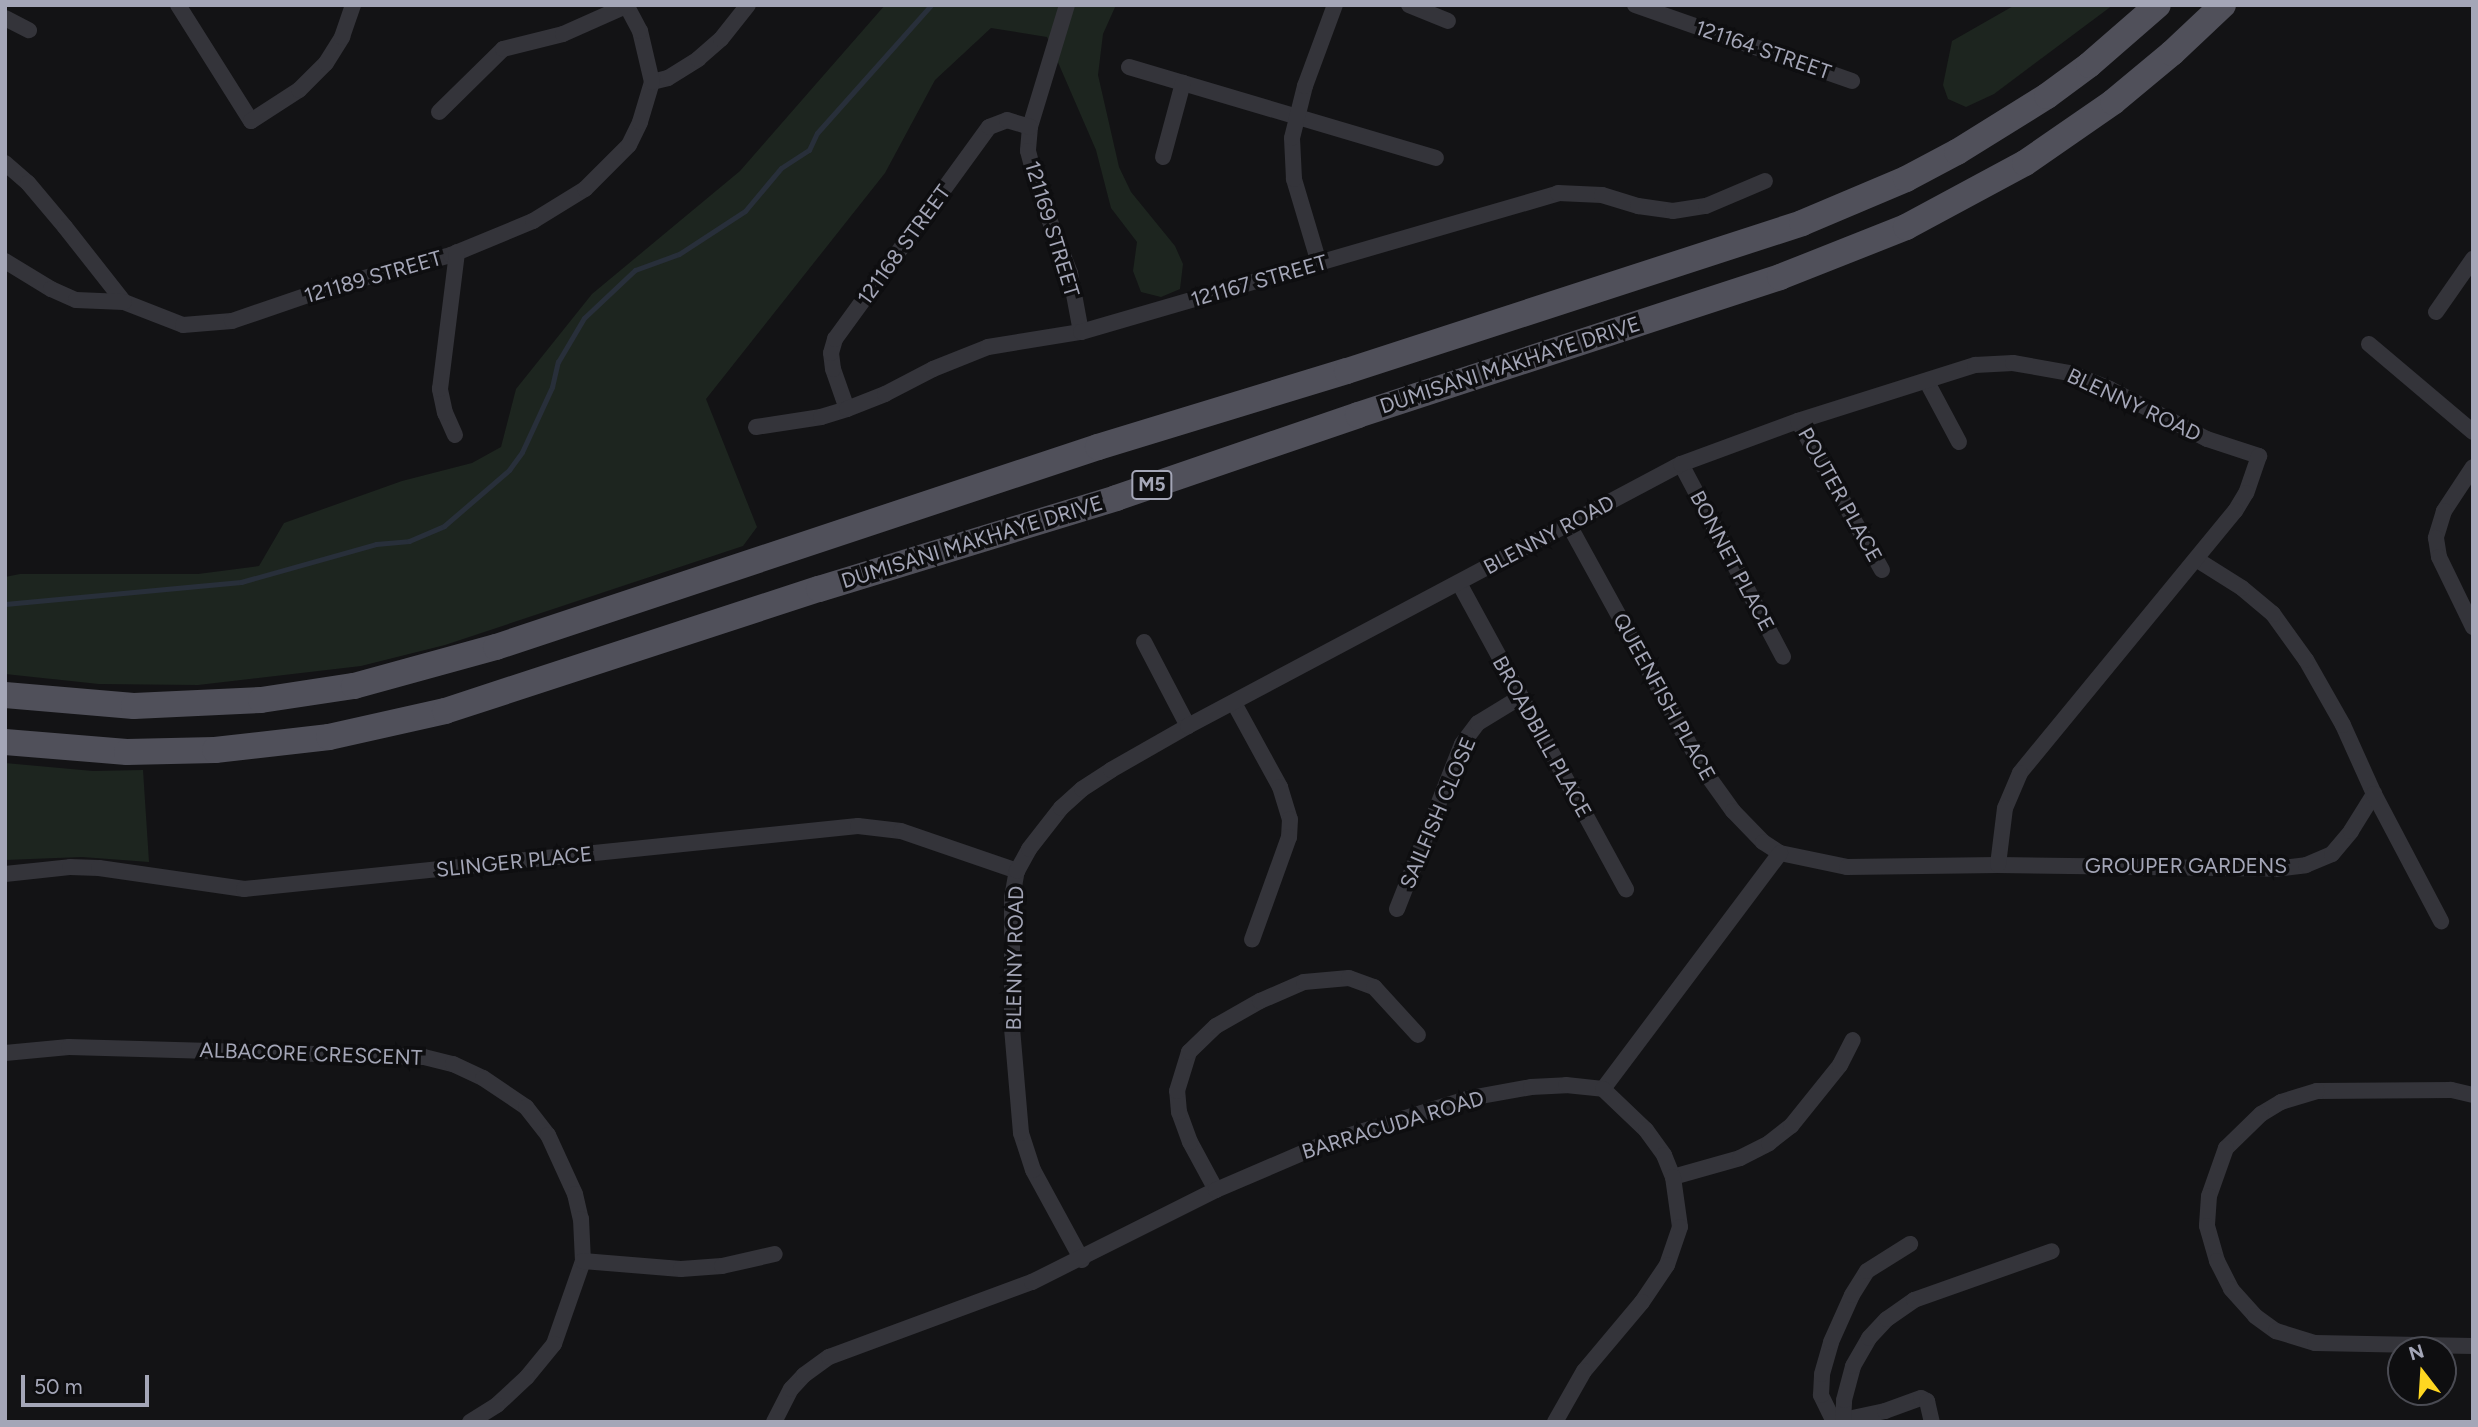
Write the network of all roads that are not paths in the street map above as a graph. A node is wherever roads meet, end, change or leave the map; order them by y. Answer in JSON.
{"nodes":[{"id":1,"x":178,"y":5,"type":"edge"},
{"id":2,"x":353,"y":5,"type":"edge"},
{"id":3,"x":748,"y":5,"type":"edge"},
{"id":4,"x":1067,"y":5,"type":"edge"},
{"id":5,"x":1335,"y":5,"type":"edge"},
{"id":6,"x":1409,"y":5,"type":"edge"},
{"id":7,"x":1635,"y":5,"type":"edge"},
{"id":8,"x":2158,"y":5,"type":"edge"},
{"id":9,"x":2222,"y":5,"type":"edge"},
{"id":10,"x":626,"y":6,"type":"edge"},
{"id":11,"x":5,"y":18,"type":"edge"},
{"id":12,"x":1448,"y":21,"type":"dead end"},
{"id":13,"x":29,"y":30,"type":"dead end"},
{"id":14,"x":1129,"y":68,"type":"dead end"},
{"id":15,"x":1853,"y":80,"type":"dead end"},
{"id":16,"x":652,"y":82,"type":"junction"},
{"id":17,"x":1183,"y":83,"type":"junction"},
{"id":18,"x":439,"y":112,"type":"dead end"},
{"id":19,"x":1296,"y":116,"type":"junction"},
{"id":20,"x":1030,"y":127,"type":"junction"},
{"id":21,"x":1163,"y":157,"type":"dead end"},
{"id":22,"x":1437,"y":158,"type":"dead end"},
{"id":23,"x":5,"y":163,"type":"edge"},
{"id":24,"x":1765,"y":181,"type":"dead end"},
{"id":25,"x":457,"y":252,"type":"junction"},
{"id":26,"x":2473,"y":259,"type":"edge"},
{"id":27,"x":5,"y":261,"type":"edge"},
{"id":28,"x":1318,"y":263,"type":"junction"},
{"id":29,"x":2468,"y":275,"type":"edge"},
{"id":30,"x":124,"y":302,"type":"junction"},
{"id":31,"x":2436,"y":312,"type":"dead end"},
{"id":32,"x":1081,"y":332,"type":"junction"},
{"id":33,"x":2369,"y":344,"type":"dead end"},
{"id":34,"x":1927,"y":382,"type":"junction"},
{"id":35,"x":847,"y":409,"type":"junction"},
{"id":36,"x":1798,"y":421,"type":"junction"},
{"id":37,"x":756,"y":427,"type":"dead end"},
{"id":38,"x":2473,"y":432,"type":"edge"},
{"id":39,"x":455,"y":435,"type":"dead end"},
{"id":40,"x":1959,"y":442,"type":"dead end"},
{"id":41,"x":1681,"y":464,"type":"junction"},
{"id":42,"x":2473,"y":467,"type":"edge"},
{"id":43,"x":1569,"y":525,"type":"junction"},
{"id":44,"x":2196,"y":559,"type":"junction"},
{"id":45,"x":1882,"y":570,"type":"dead end"},
{"id":46,"x":1459,"y":583,"type":"junction"},
{"id":47,"x":2472,"y":626,"type":"edge"},
{"id":48,"x":1144,"y":642,"type":"dead end"},
{"id":49,"x":1783,"y":657,"type":"dead end"},
{"id":50,"x":5,"y":695,"type":"edge"},
{"id":51,"x":1519,"y":698,"type":"junction"},
{"id":52,"x":1234,"y":704,"type":"junction"},
{"id":53,"x":1188,"y":726,"type":"junction"},
{"id":54,"x":5,"y":742,"type":"edge"},
{"id":55,"x":2374,"y":794,"type":"junction"},
{"id":56,"x":1780,"y":853,"type":"junction"},
{"id":57,"x":1998,"y":865,"type":"junction"},
{"id":58,"x":1017,"y":871,"type":"junction"},
{"id":59,"x":5,"y":874,"type":"edge"},
{"id":60,"x":1626,"y":889,"type":"dead end"},
{"id":61,"x":1397,"y":909,"type":"dead end"},
{"id":62,"x":2441,"y":921,"type":"dead end"},
{"id":63,"x":1252,"y":940,"type":"dead end"},
{"id":64,"x":1418,"y":1035,"type":"dead end"},
{"id":65,"x":1853,"y":1040,"type":"dead end"},
{"id":66,"x":5,"y":1053,"type":"edge"},
{"id":67,"x":1602,"y":1089,"type":"junction"},
{"id":68,"x":2473,"y":1095,"type":"edge"},
{"id":69,"x":1673,"y":1177,"type":"junction"},
{"id":70,"x":1216,"y":1191,"type":"junction"},
{"id":71,"x":1910,"y":1244,"type":"dead end"},
{"id":72,"x":2052,"y":1251,"type":"dead end"},
{"id":73,"x":775,"y":1254,"type":"dead end"},
{"id":74,"x":1082,"y":1260,"type":"junction"},
{"id":75,"x":583,"y":1261,"type":"junction"},
{"id":76,"x":2473,"y":1346,"type":"edge"},
{"id":77,"x":1840,"y":1421,"type":"edge"},
{"id":78,"x":470,"y":1422,"type":"edge"},
{"id":79,"x":774,"y":1422,"type":"edge"},
{"id":80,"x":1555,"y":1422,"type":"edge"},
{"id":81,"x":1932,"y":1422,"type":"edge"}],
"edges":[{"from":1,"to":2,"type":"street"},
{"from":3,"to":16,"type":"street"},
{"from":4,"to":20,"type":"street","name":"121169 STREET"},
{"from":5,"to":19,"type":"street"},
{"from":6,"to":12,"type":"street"},
{"from":7,"to":15,"type":"street","name":"121164 STREET"},
{"from":8,"to":50,"type":"main road","name":"DUMISANI MAKHAYE DRIVE","number":"M5"},
{"from":9,"to":54,"type":"main road","name":"DUMISANI MAKHAYE DRIVE","number":"M5"},
{"from":10,"to":16,"type":"street","name":"121189 STREET"},
{"from":10,"to":18,"type":"street"},
{"from":11,"to":13,"type":"street"},
{"from":14,"to":17,"type":"street"},
{"from":16,"to":25,"type":"street","name":"121189 STREET"},
{"from":17,"to":19,"type":"street"},
{"from":17,"to":21,"type":"street"},
{"from":19,"to":22,"type":"street"},
{"from":19,"to":28,"type":"street"},
{"from":20,"to":32,"type":"street","name":"121169 STREET"},
{"from":20,"to":35,"type":"street","name":"121168 STREET"},
{"from":23,"to":30,"type":"street"},
{"from":24,"to":28,"type":"street","name":"121167 STREET"},
{"from":25,"to":30,"type":"street","name":"121189 STREET"},
{"from":25,"to":39,"type":"street"},
{"from":26,"to":29,"type":"street"},
{"from":27,"to":30,"type":"street"},
{"from":28,"to":32,"type":"street","name":"121167 STREET"},
{"from":29,"to":31,"type":"street"},
{"from":32,"to":35,"type":"street","name":"121167 STREET"},
{"from":33,"to":38,"type":"street"},
{"from":34,"to":36,"type":"street","name":"BLENNY ROAD"},
{"from":34,"to":40,"type":"street"},
{"from":34,"to":44,"type":"street","name":"BLENNY ROAD"},
{"from":35,"to":37,"type":"street","name":"121167 STREET"},
{"from":36,"to":41,"type":"street","name":"BLENNY ROAD"},
{"from":36,"to":45,"type":"street","name":"POUTER PLACE"},
{"from":41,"to":43,"type":"street","name":"BLENNY ROAD"},
{"from":41,"to":49,"type":"street","name":"BONNET PLACE"},
{"from":42,"to":47,"type":"street"},
{"from":43,"to":46,"type":"street","name":"BLENNY ROAD"},
{"from":43,"to":56,"type":"street","name":"QUEENFISH PLACE"},
{"from":44,"to":55,"type":"street"},
{"from":44,"to":57,"type":"street"},
{"from":46,"to":51,"type":"street","name":"BROADBILL PLACE"},
{"from":46,"to":52,"type":"street","name":"BLENNY ROAD"},
{"from":48,"to":53,"type":"street"},
{"from":51,"to":60,"type":"street","name":"BROADBILL PLACE"},
{"from":51,"to":61,"type":"street","name":"SAILFISH CLOSE"},
{"from":52,"to":53,"type":"street","name":"BLENNY ROAD"},
{"from":52,"to":63,"type":"street"},
{"from":53,"to":58,"type":"street","name":"BLENNY ROAD"},
{"from":55,"to":57,"type":"street","name":"GROUPER GARDENS"},
{"from":55,"to":62,"type":"street"},
{"from":56,"to":57,"type":"street","name":"GROUPER GARDENS"},
{"from":56,"to":67,"type":"street"},
{"from":58,"to":59,"type":"street","name":"SLINGER PLACE"},
{"from":58,"to":74,"type":"street","name":"BLENNY ROAD"},
{"from":64,"to":70,"type":"street"},
{"from":65,"to":69,"type":"street"},
{"from":66,"to":75,"type":"street","name":"ALBACORE CRESCENT"},
{"from":67,"to":69,"type":"street"},
{"from":67,"to":70,"type":"street","name":"BARRACUDA ROAD"},
{"from":68,"to":76,"type":"street"},
{"from":69,"to":80,"type":"street"},
{"from":70,"to":74,"type":"street","name":"BARRACUDA ROAD"},
{"from":71,"to":77,"type":"street"},
{"from":72,"to":77,"type":"street"},
{"from":73,"to":75,"type":"street"},
{"from":74,"to":79,"type":"street","name":"BARRACUDA ROAD"},
{"from":75,"to":78,"type":"street","name":"ALBACORE CRESCENT"},
{"from":77,"to":81,"type":"street"}]}
